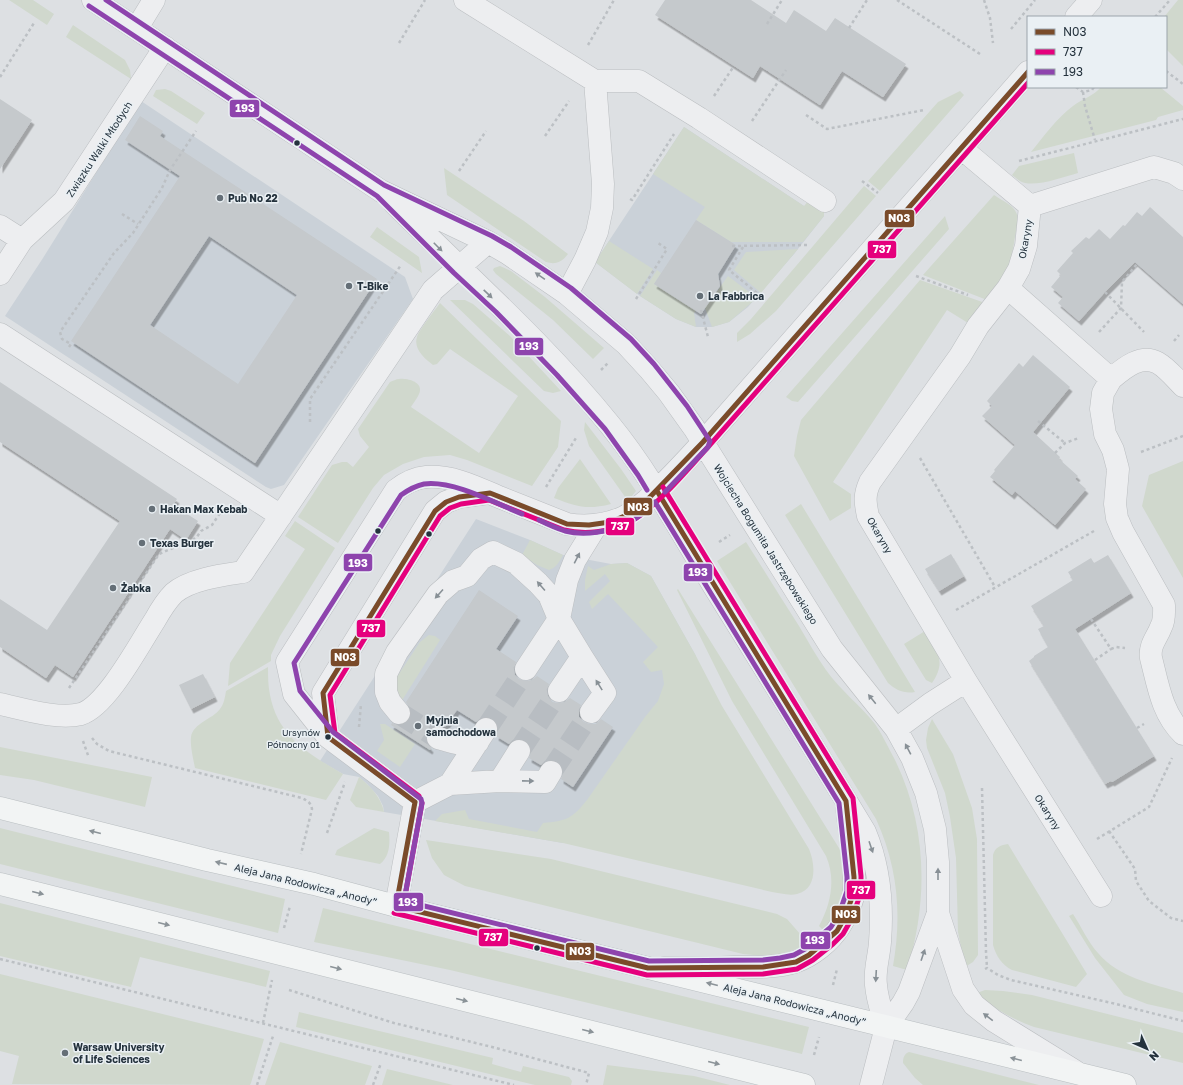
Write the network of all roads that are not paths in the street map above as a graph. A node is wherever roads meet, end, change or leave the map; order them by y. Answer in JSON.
{"nodes":[{"id":1,"x":93,"y":0,"type":"edge"},
{"id":2,"x":154,"y":0,"type":"edge"},
{"id":3,"x":465,"y":0,"type":"edge"},
{"id":4,"x":1091,"y":0,"type":"edge"},
{"id":5,"x":1077,"y":16,"type":"edge"},
{"id":6,"x":137,"y":28,"type":"junction"},
{"id":7,"x":165,"y":47,"type":"junction"},
{"id":8,"x":1027,"y":73,"type":"edge"},
{"id":9,"x":585,"y":75,"type":"junction"},
{"id":10,"x":961,"y":148,"type":"junction"},
{"id":11,"x":1183,"y":179,"type":"edge"},
{"id":12,"x":381,"y":191,"type":"junction"},
{"id":13,"x":825,"y":201,"type":"dead end"},
{"id":14,"x":1030,"y":206,"type":"junction"},
{"id":15,"x":0,"y":226,"type":"edge"},
{"id":16,"x":22,"y":240,"type":"junction"},
{"id":17,"x":488,"y":242,"type":"junction"},
{"id":18,"x":459,"y":268,"type":"junction"},
{"id":19,"x":0,"y":274,"type":"edge"},
{"id":20,"x":1008,"y":288,"type":"junction"},
{"id":21,"x":567,"y":294,"type":"junction"},
{"id":22,"x":0,"y":334,"type":"edge"},
{"id":23,"x":1111,"y":379,"type":"junction"},
{"id":24,"x":1183,"y":386,"type":"edge"},
{"id":25,"x":703,"y":442,"type":"junction"},
{"id":26,"x":657,"y":491,"type":"junction"},
{"id":27,"x":490,"y":493,"type":"junction"},
{"id":28,"x":281,"y":516,"type":"junction"},
{"id":29,"x":596,"y":526,"type":"junction"},
{"id":30,"x":559,"y":619,"type":"junction"},
{"id":31,"x":582,"y":657,"type":"junction"},
{"id":32,"x":526,"y":669,"type":"tunnel mouth"},
{"id":33,"x":966,"y":681,"type":"junction"},
{"id":34,"x":559,"y":691,"type":"tunnel mouth"},
{"id":35,"x":0,"y":704,"type":"edge"},
{"id":36,"x":400,"y":712,"type":"tunnel mouth"},
{"id":37,"x":591,"y":712,"type":"tunnel mouth"},
{"id":38,"x":896,"y":729,"type":"junction"},
{"id":39,"x":1183,"y":734,"type":"edge"},
{"id":40,"x":328,"y":737,"type":"junction"},
{"id":41,"x":438,"y":738,"type":"tunnel mouth"},
{"id":42,"x":520,"y":751,"type":"tunnel mouth"},
{"id":43,"x":551,"y":772,"type":"tunnel mouth"},
{"id":44,"x":500,"y":781,"type":"junction"},
{"id":45,"x":450,"y":784,"type":"junction"},
{"id":46,"x":846,"y":800,"type":"junction"},
{"id":47,"x":415,"y":802,"type":"junction"},
{"id":48,"x":0,"y":808,"type":"edge"},
{"id":49,"x":0,"y":884,"type":"edge"},
{"id":50,"x":1101,"y":896,"type":"dead end"},
{"id":51,"x":396,"y":906,"type":"junction"},
{"id":52,"x":938,"y":913,"type":"junction"},
{"id":53,"x":648,"y":968,"type":"junction"},
{"id":54,"x":886,"y":1027,"type":"junction"},
{"id":55,"x":1081,"y":1074,"type":"junction"},
{"id":56,"x":804,"y":1085,"type":"edge"},
{"id":57,"x":871,"y":1085,"type":"edge"},
{"id":58,"x":1125,"y":1085,"type":"edge"}],
"edges":[{"from":1,"to":6,"type":"street","name":"Wojciecha Bogumiła Jastrzębowskiego"},
{"from":2,"to":6,"type":"street"},
{"from":3,"to":9,"type":"street"},
{"from":4,"to":5,"type":"street"},
{"from":6,"to":7,"type":"street","name":"Wojciecha Bogumiła Jastrzębowskiego"},
{"from":7,"to":12,"type":"street","name":"Wojciecha Bogumiła Jastrzębowskiego"},
{"from":7,"to":16,"type":"street","name":"Związku Walki Młodych"},
{"from":8,"to":10,"type":"street"},
{"from":9,"to":13,"type":"street"},
{"from":9,"to":21,"type":"street"},
{"from":10,"to":14,"type":"street","name":"Okaryny"},
{"from":10,"to":25,"type":"street"},
{"from":11,"to":14,"type":"street"},
{"from":12,"to":17,"type":"street","name":"Wojciecha Bogumiła Jastrzębowskiego"},
{"from":12,"to":18,"type":"street","name":"Wojciecha Bogumiła Jastrzębowskiego","one_way":true},
{"from":14,"to":20,"type":"street","name":"Okaryny"},
{"from":15,"to":16,"type":"street"},
{"from":16,"to":19,"type":"street","name":"Związku Walki Młodych"},
{"from":17,"to":18,"type":"street"},
{"from":21,"to":17,"type":"street","name":"Wojciecha Bogumiła Jastrzębowskiego","one_way":true},
{"from":18,"to":26,"type":"street","name":"Wojciecha Bogumiła Jastrzębowskiego","one_way":true},
{"from":18,"to":28,"type":"street"},
{"from":20,"to":23,"type":"street"},
{"from":20,"to":33,"type":"street","name":"Okaryny"},
{"from":21,"to":25,"type":"street","name":"Wojciecha Bogumiła Jastrzębowskiego"},
{"from":22,"to":28,"type":"street"},
{"from":23,"to":24,"type":"street"},
{"from":23,"to":39,"type":"street"},
{"from":25,"to":26,"type":"street"},
{"from":38,"to":25,"type":"street","name":"Wojciecha Bogumiła Jastrzębowskiego","one_way":true},
{"from":26,"to":29,"type":"street"},
{"from":26,"to":46,"type":"street","name":"Wojciecha Bogumiła Jastrzębowskiego"},
{"from":27,"to":29,"type":"street"},
{"from":27,"to":40,"type":"street"},
{"from":27,"to":40,"type":"street"},
{"from":28,"to":35,"type":"street"},
{"from":30,"to":29,"type":"street","one_way":true},
{"from":30,"to":31,"type":"street"},
{"from":30,"to":32,"type":"street"},
{"from":30,"to":36,"type":"street","one_way":true},
{"from":31,"to":34,"type":"street"},
{"from":37,"to":31,"type":"street","one_way":true},
{"from":33,"to":38,"type":"street"},
{"from":33,"to":50,"type":"street","name":"Okaryny"},
{"from":52,"to":38,"type":"street","name":"Wojciecha Bogumiła Jastrzębowskiego","one_way":true},
{"from":40,"to":47,"type":"street"},
{"from":41,"to":45,"type":"street"},
{"from":42,"to":44,"type":"street"},
{"from":44,"to":43,"type":"street","one_way":true},
{"from":44,"to":45,"type":"street"},
{"from":45,"to":47,"type":"street"},
{"from":46,"to":53,"type":"street"},
{"from":46,"to":54,"type":"street","name":"Wojciecha Bogumiła Jastrzębowskiego","one_way":true},
{"from":47,"to":51,"type":"street"},
{"from":51,"to":48,"type":"main road","name":"Aleja Jana Rodowicza „Anody”","one_way":true},
{"from":49,"to":56,"type":"main road","one_way":true},
{"from":51,"to":53,"type":"main road","name":"Aleja Jana Rodowicza „Anody”"},
{"from":54,"to":52,"type":"street","one_way":true},
{"from":55,"to":52,"type":"street","name":"Wojciecha Bogumiła Jastrzębowskiego","one_way":true},
{"from":54,"to":53,"type":"main road","name":"Aleja Jana Rodowicza „Anody”","one_way":true},
{"from":55,"to":54,"type":"main road","name":"Aleja Jana Rodowicza „Anody”","one_way":true},
{"from":54,"to":57,"type":"street"},
{"from":55,"to":58,"type":"main road","name":"Aleja Jana Rodowicza „Anody”"}]}
